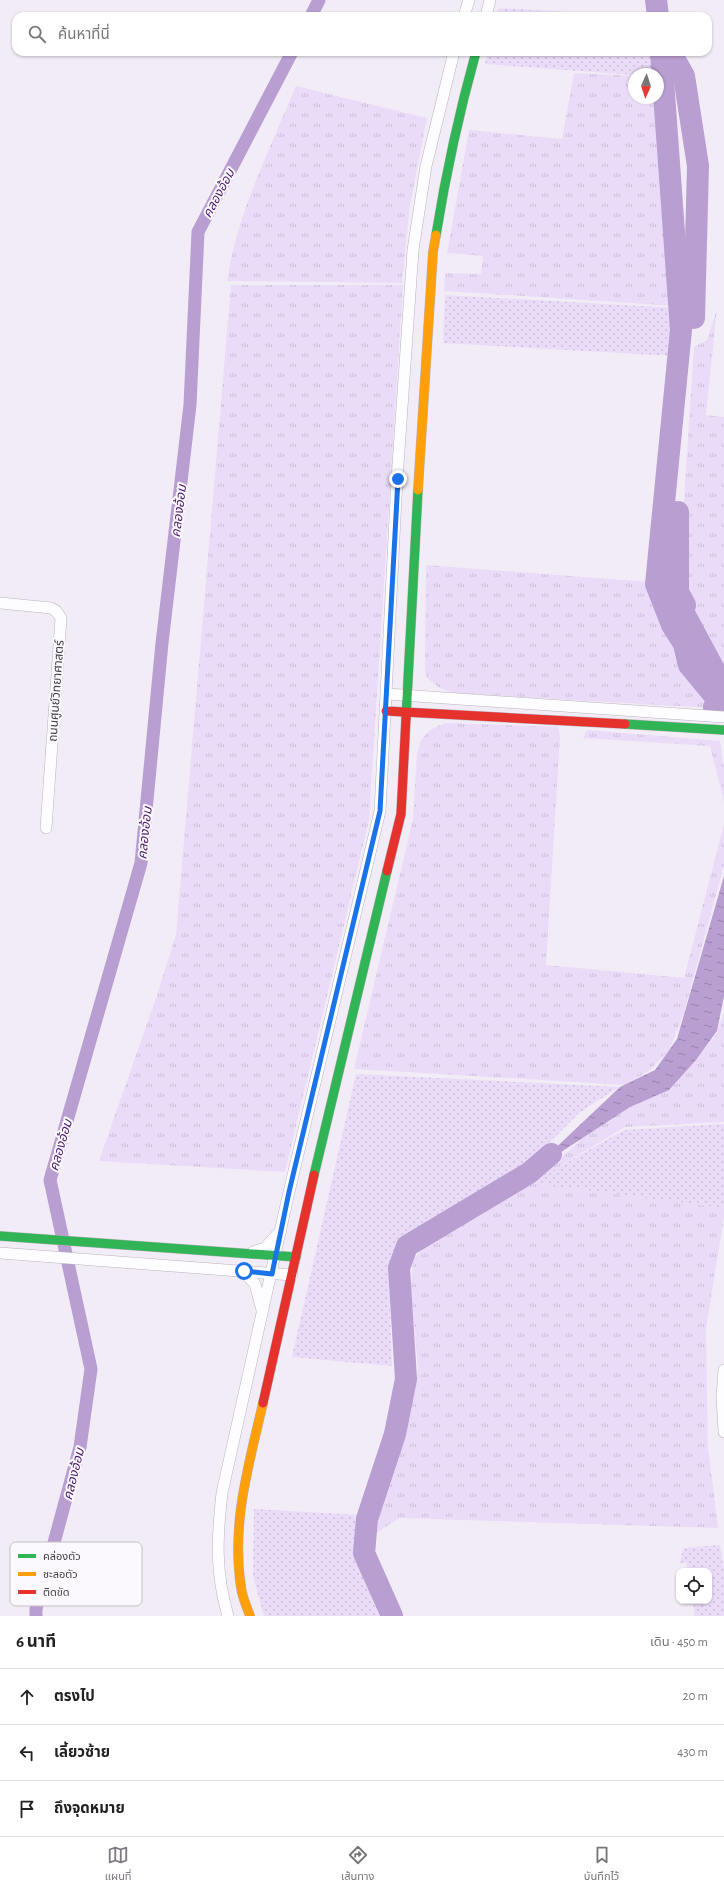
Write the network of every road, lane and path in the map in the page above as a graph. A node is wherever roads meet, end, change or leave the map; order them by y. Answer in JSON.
{"nodes":[{"id":1,"x":469,"y":0,"type":"edge"},
{"id":2,"x":490,"y":0,"type":"edge"},
{"id":3,"x":465,"y":12,"type":"edge"},
{"id":4,"x":487,"y":12,"type":"edge"},
{"id":5,"x":453,"y":56,"type":"edge"},
{"id":6,"x":475,"y":56,"type":"edge"},
{"id":7,"x":0,"y":603,"type":"edge"},
{"id":8,"x":387,"y":694,"type":"junction"},
{"id":9,"x":408,"y":695,"type":"junction"},
{"id":10,"x":386,"y":711,"type":"junction"},
{"id":11,"x":407,"y":711,"type":"junction"},
{"id":12,"x":724,"y":717,"type":"edge"},
{"id":13,"x":724,"y":730,"type":"edge"},
{"id":14,"x":46,"y":828,"type":"dead end"},
{"id":15,"x":282,"y":1228,"type":"junction"},
{"id":16,"x":0,"y":1236,"type":"edge"},
{"id":17,"x":0,"y":1253,"type":"edge"},
{"id":18,"x":245,"y":1255,"type":"junction"},
{"id":19,"x":275,"y":1257,"type":"junction"},
{"id":20,"x":296,"y":1257,"type":"junction"},
{"id":21,"x":244,"y":1271,"type":"junction"},
{"id":22,"x":272,"y":1274,"type":"junction"},
{"id":23,"x":292,"y":1275,"type":"junction"},
{"id":24,"x":262,"y":1314,"type":"junction"},
{"id":25,"x":724,"y":1370,"type":"edge"},
{"id":26,"x":724,"y":1432,"type":"edge"},
{"id":27,"x":228,"y":1616,"type":"edge"},
{"id":28,"x":250,"y":1616,"type":"edge"}],
"edges":[{"from":1,"to":3,"type":"street"},
{"from":2,"to":4,"type":"street"},
{"from":5,"to":8,"type":"street"},
{"from":6,"to":9,"type":"street"},
{"from":7,"to":14,"type":"street","name":"ถนนศูนย์วิทยาศาสตร์"},
{"from":8,"to":9,"type":"street"},
{"from":8,"to":10,"type":"street"},
{"from":9,"to":11,"type":"street"},
{"from":9,"to":12,"type":"street"},
{"from":10,"to":11,"type":"street"},
{"from":10,"to":15,"type":"street"},
{"from":11,"to":13,"type":"street"},
{"from":11,"to":20,"type":"street"},
{"from":15,"to":18,"type":"street"},
{"from":15,"to":19,"type":"street"},
{"from":16,"to":18,"type":"street"},
{"from":17,"to":21,"type":"street"},
{"from":18,"to":19,"type":"street"},
{"from":19,"to":20,"type":"street"},
{"from":19,"to":22,"type":"street"},
{"from":20,"to":23,"type":"street"},
{"from":21,"to":22,"type":"street"},
{"from":21,"to":24,"type":"street"},
{"from":22,"to":23,"type":"street"},
{"from":22,"to":24,"type":"street"},
{"from":23,"to":28,"type":"street"},
{"from":24,"to":27,"type":"street"},
{"from":25,"to":26,"type":"street"}]}
